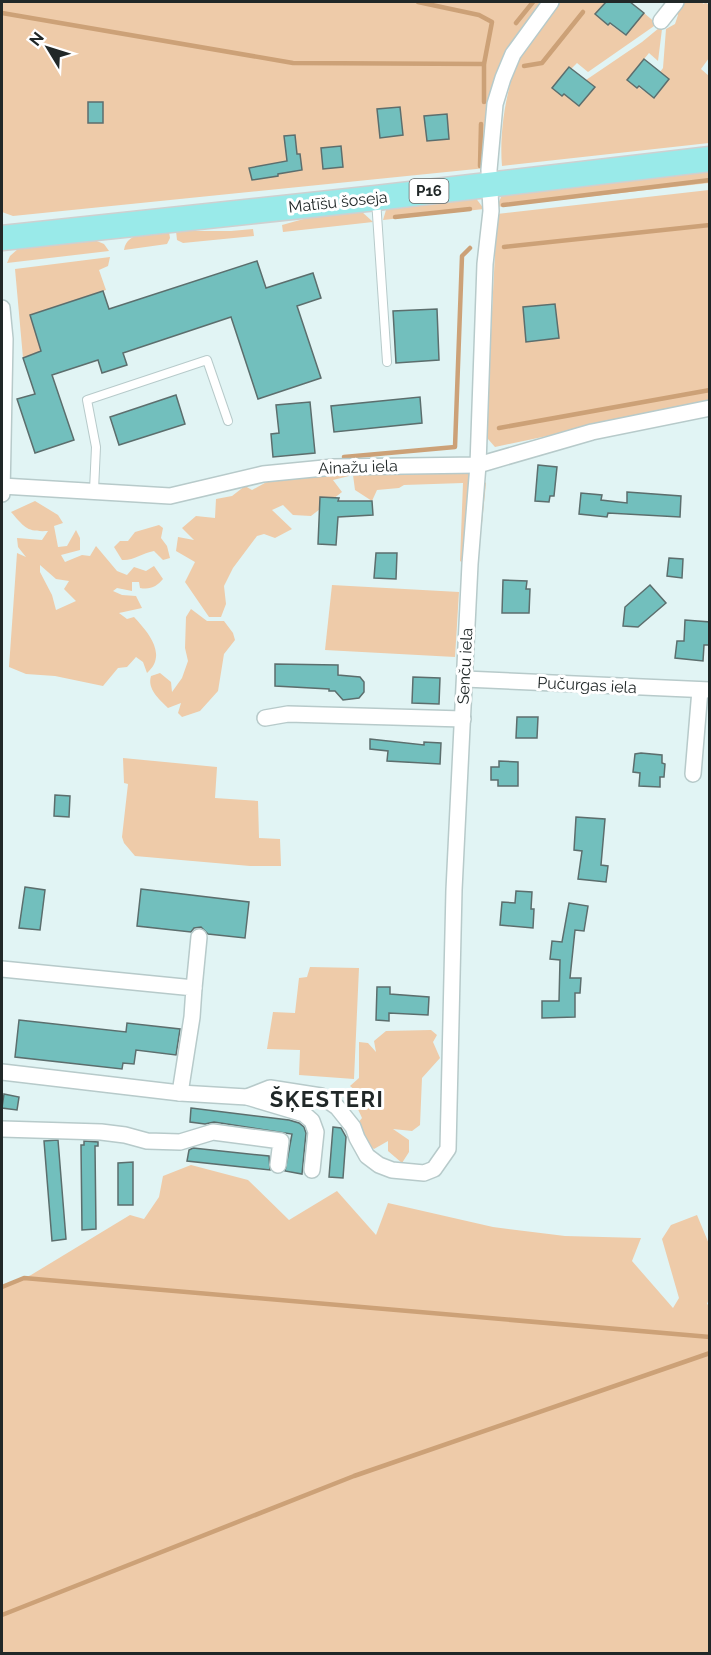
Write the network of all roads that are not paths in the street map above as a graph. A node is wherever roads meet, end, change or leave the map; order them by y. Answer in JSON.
{"nodes":[{"id":1,"x":551,"y":2,"type":"edge"},
{"id":2,"x":676,"y":2,"type":"edge"},
{"id":3,"x":661,"y":21,"type":"dead end"},
{"id":4,"x":710,"y":159,"type":"edge"},
{"id":5,"x":491,"y":184,"type":"junction"},
{"id":6,"x":376,"y":198,"type":"junction"},
{"id":7,"x":2,"y":238,"type":"edge"},
{"id":8,"x":2,"y":309,"type":"edge"},
{"id":9,"x":387,"y":362,"type":"dead end"},
{"id":10,"x":710,"y":408,"type":"edge"},
{"id":11,"x":228,"y":421,"type":"dead end"},
{"id":12,"x":478,"y":465,"type":"junction"},
{"id":13,"x":2,"y":486,"type":"edge"},
{"id":14,"x":93,"y":490,"type":"junction"},
{"id":15,"x":2,"y":495,"type":"edge"},
{"id":16,"x":465,"y":679,"type":"junction"},
{"id":17,"x":705,"y":690,"type":"edge"},
{"id":18,"x":265,"y":718,"type":"dead end"},
{"id":19,"x":463,"y":719,"type":"junction"},
{"id":20,"x":693,"y":774,"type":"dead end"},
{"id":21,"x":199,"y":937,"type":"dead end"},
{"id":22,"x":2,"y":969,"type":"edge"},
{"id":23,"x":194,"y":988,"type":"junction"},
{"id":24,"x":2,"y":1072,"type":"edge"},
{"id":25,"x":180,"y":1093,"type":"junction"},
{"id":26,"x":247,"y":1097,"type":"junction"},
{"id":27,"x":2,"y":1129,"type":"edge"},
{"id":28,"x":278,"y":1165,"type":"dead end"},
{"id":29,"x":312,"y":1170,"type":"dead end"}],
"edges":[{"from":1,"to":5,"type":"street","name":"Senču iela"},
{"from":2,"to":3,"type":"street"},
{"from":4,"to":5,"type":"main road","name":"Matīšu šoseja","number":"P16"},
{"from":5,"to":6,"type":"main road","name":"Matīšu šoseja","number":"P16"},
{"from":5,"to":12,"type":"street","name":"Senču iela"},
{"from":6,"to":7,"type":"main road","name":"Matīšu šoseja","number":"P16"},
{"from":6,"to":9,"type":"lane"},
{"from":8,"to":13,"type":"street"},
{"from":10,"to":12,"type":"street","name":"Ainažu iela"},
{"from":11,"to":14,"type":"lane"},
{"from":12,"to":14,"type":"street","name":"Ainažu iela"},
{"from":12,"to":16,"type":"street","name":"Senču iela"},
{"from":13,"to":14,"type":"street","name":"Ainažu iela"},
{"from":13,"to":15,"type":"street"},
{"from":16,"to":17,"type":"street","name":"Pučurgas iela"},
{"from":16,"to":19,"type":"street","name":"Senču iela"},
{"from":17,"to":20,"type":"street"},
{"from":18,"to":19,"type":"street"},
{"from":19,"to":26,"type":"street","name":"Senču iela"},
{"from":21,"to":23,"type":"street"},
{"from":22,"to":23,"type":"street"},
{"from":23,"to":25,"type":"street"},
{"from":24,"to":25,"type":"street"},
{"from":25,"to":26,"type":"street"},
{"from":26,"to":29,"type":"street"},
{"from":27,"to":28,"type":"street"}]}
